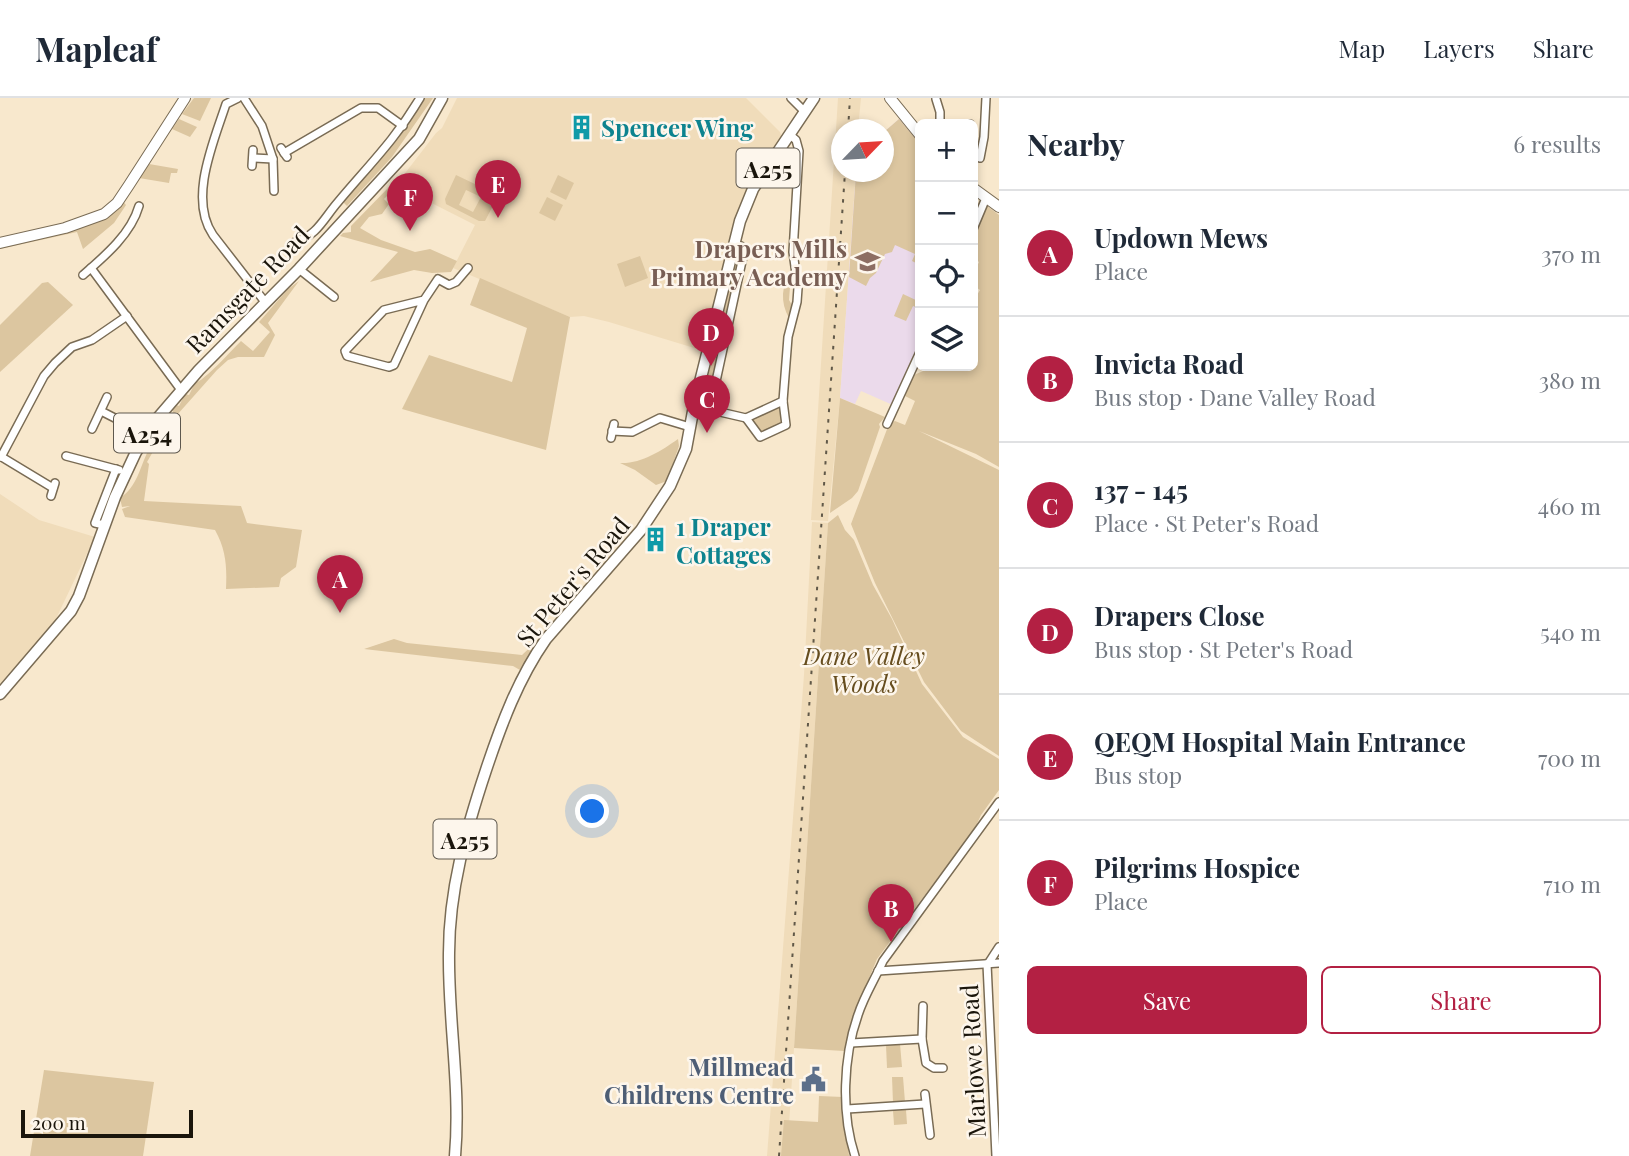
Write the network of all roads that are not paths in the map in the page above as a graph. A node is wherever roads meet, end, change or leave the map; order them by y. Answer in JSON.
{"nodes":[{"id":1,"x":186,"y":98,"type":"edge"},
{"id":2,"x":238,"y":98,"type":"edge"},
{"id":3,"x":244,"y":98,"type":"edge"},
{"id":4,"x":420,"y":98,"type":"edge"},
{"id":5,"x":442,"y":98,"type":"edge"},
{"id":6,"x":790,"y":98,"type":"edge"},
{"id":7,"x":814,"y":98,"type":"edge"},
{"id":8,"x":890,"y":98,"type":"edge"},
{"id":9,"x":986,"y":98,"type":"edge"},
{"id":10,"x":936,"y":99,"type":"edge"},
{"id":11,"x":805,"y":112,"type":"junction"},
{"id":12,"x":940,"y":119,"type":"edge"},
{"id":13,"x":978,"y":124,"type":"edge"},
{"id":14,"x":985,"y":125,"type":"junction"},
{"id":15,"x":403,"y":126,"type":"junction"},
{"id":16,"x":915,"y":129,"type":"edge"},
{"id":17,"x":790,"y":135,"type":"junction"},
{"id":18,"x":978,"y":152,"type":"edge"},
{"id":19,"x":284,"y":153,"type":"dead end"},
{"id":20,"x":253,"y":158,"type":"dead end"},
{"id":21,"x":274,"y":159,"type":"junction"},
{"id":22,"x":274,"y":191,"type":"dead end"},
{"id":23,"x":978,"y":192,"type":"edge"},
{"id":24,"x":986,"y":198,"type":"junction"},
{"id":25,"x":139,"y":205,"type":"dead end"},
{"id":26,"x":999,"y":206,"type":"edge"},
{"id":27,"x":978,"y":217,"type":"edge"},
{"id":28,"x":299,"y":242,"type":"dead end"},
{"id":29,"x":0,"y":243,"type":"edge"},
{"id":30,"x":735,"y":244,"type":"junction"},
{"id":31,"x":91,"y":268,"type":"junction"},
{"id":32,"x":468,"y":268,"type":"dead end"},
{"id":33,"x":299,"y":269,"type":"junction"},
{"id":34,"x":83,"y":275,"type":"dead end"},
{"id":35,"x":334,"y":297,"type":"dead end"},
{"id":36,"x":424,"y":300,"type":"junction"},
{"id":37,"x":265,"y":302,"type":"junction"},
{"id":38,"x":127,"y":316,"type":"junction"},
{"id":39,"x":915,"y":363,"type":"edge"},
{"id":40,"x":181,"y":390,"type":"junction"},
{"id":41,"x":107,"y":397,"type":"dead end"},
{"id":42,"x":783,"y":401,"type":"junction"},
{"id":43,"x":694,"y":406,"type":"junction"},
{"id":44,"x":710,"y":409,"type":"junction"},
{"id":45,"x":101,"y":411,"type":"junction"},
{"id":46,"x":746,"y":418,"type":"junction"},
{"id":47,"x":887,"y":424,"type":"dead end"},
{"id":48,"x":690,"y":427,"type":"junction"},
{"id":49,"x":92,"y":429,"type":"dead end"},
{"id":50,"x":612,"y":431,"type":"dead end"},
{"id":51,"x":146,"y":434,"type":"junction"},
{"id":52,"x":1,"y":456,"type":"edge"},
{"id":53,"x":66,"y":456,"type":"dead end"},
{"id":54,"x":121,"y":471,"type":"junction"},
{"id":55,"x":53,"y":489,"type":"dead end"},
{"id":56,"x":0,"y":694,"type":"edge"},
{"id":57,"x":999,"y":802,"type":"edge"},
{"id":58,"x":999,"y":947,"type":"edge"},
{"id":59,"x":999,"y":963,"type":"edge"},
{"id":60,"x":987,"y":964,"type":"junction"},
{"id":61,"x":878,"y":971,"type":"junction"},
{"id":62,"x":923,"y":1006,"type":"dead end"},
{"id":63,"x":922,"y":1039,"type":"junction"},
{"id":64,"x":850,"y":1043,"type":"junction"},
{"id":65,"x":943,"y":1068,"type":"dead end"},
{"id":66,"x":925,"y":1094,"type":"dead end"},
{"id":67,"x":925,"y":1104,"type":"junction"},
{"id":68,"x":847,"y":1109,"type":"junction"},
{"id":69,"x":929,"y":1135,"type":"dead end"},
{"id":70,"x":455,"y":1156,"type":"edge"},
{"id":71,"x":855,"y":1156,"type":"edge"},
{"id":72,"x":996,"y":1156,"type":"edge"}],
"edges":[{"from":1,"to":29,"type":"street"},
{"from":2,"to":37,"type":"street"},
{"from":3,"to":21,"type":"street"},
{"from":4,"to":15,"type":"street"},
{"from":5,"to":33,"type":"main road","name":"Ramsgate Road","number":"A254"},
{"from":6,"to":11,"type":"street"},
{"from":7,"to":11,"type":"main road","name":"St Peter's Road","number":"A255"},
{"from":8,"to":16,"type":"street"},
{"from":9,"to":14,"type":"street"},
{"from":10,"to":12,"type":"street"},
{"from":11,"to":17,"type":"main road","name":"St Peter's Road","number":"A255"},
{"from":13,"to":14,"type":"street"},
{"from":14,"to":18,"type":"street"},
{"from":15,"to":19,"type":"street"},
{"from":15,"to":28,"type":"street"},
{"from":17,"to":30,"type":"main road","name":"St Peter's Road","number":"A255"},
{"from":17,"to":42,"type":"street"},
{"from":20,"to":21,"type":"street"},
{"from":21,"to":22,"type":"street"},
{"from":23,"to":24,"type":"street"},
{"from":24,"to":26,"type":"street"},
{"from":24,"to":27,"type":"street"},
{"from":25,"to":31,"type":"street"},
{"from":30,"to":43,"type":"main road","name":"St Peter's Road","number":"A255"},
{"from":30,"to":44,"type":"street","name":"St Peter's Road"},
{"from":31,"to":34,"type":"street"},
{"from":31,"to":38,"type":"street"},
{"from":32,"to":36,"type":"street"},
{"from":33,"to":35,"type":"street"},
{"from":33,"to":37,"type":"main road","name":"Ramsgate Road","number":"A254"},
{"from":36,"to":36,"type":"street"},
{"from":37,"to":40,"type":"main road","name":"Ramsgate Road","number":"A254"},
{"from":38,"to":40,"type":"street"},
{"from":38,"to":52,"type":"street"},
{"from":39,"to":47,"type":"street"},
{"from":40,"to":51,"type":"main road","name":"Ramsgate Road","number":"A254"},
{"from":41,"to":45,"type":"street"},
{"from":42,"to":46,"type":"street"},
{"from":42,"to":46,"type":"street"},
{"from":43,"to":44,"type":"street"},
{"from":43,"to":48,"type":"main road","name":"St Peter's Road","number":"A255"},
{"from":44,"to":46,"type":"street"},
{"from":45,"to":49,"type":"street"},
{"from":45,"to":51,"type":"street"},
{"from":48,"to":50,"type":"street"},
{"from":48,"to":70,"type":"main road","name":"St Peter's Road","number":"A255"},
{"from":51,"to":54,"type":"main road","name":"Ramsgate Road","number":"A254"},
{"from":52,"to":55,"type":"street"},
{"from":53,"to":54,"type":"street"},
{"from":54,"to":56,"type":"main road","name":"Ramsgate Road","number":"A254"},
{"from":57,"to":61,"type":"street"},
{"from":58,"to":60,"type":"street"},
{"from":59,"to":60,"type":"street"},
{"from":60,"to":61,"type":"street"},
{"from":60,"to":72,"type":"street","name":"Marlowe Road"},
{"from":61,"to":64,"type":"street"},
{"from":62,"to":63,"type":"street"},
{"from":63,"to":64,"type":"street"},
{"from":63,"to":65,"type":"street"},
{"from":64,"to":68,"type":"street"},
{"from":66,"to":67,"type":"street"},
{"from":67,"to":68,"type":"street"},
{"from":67,"to":69,"type":"street"},
{"from":68,"to":71,"type":"street"}]}
